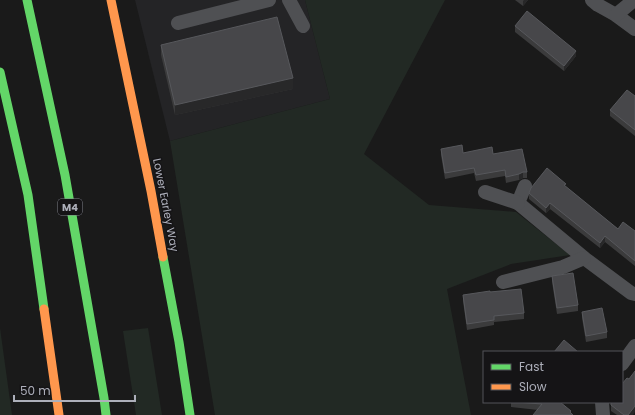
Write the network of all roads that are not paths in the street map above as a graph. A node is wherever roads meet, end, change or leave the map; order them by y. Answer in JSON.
{"nodes":[{"id":1,"x":27,"y":0,"type":"edge"},
{"id":2,"x":111,"y":0,"type":"edge"},
{"id":3,"x":269,"y":0,"type":"edge"},
{"id":4,"x":289,"y":0,"type":"edge"},
{"id":5,"x":592,"y":0,"type":"edge"},
{"id":6,"x":634,"y":0,"type":"edge"},
{"id":7,"x":616,"y":15,"type":"junction"},
{"id":8,"x":178,"y":24,"type":"dead end"},
{"id":9,"x":303,"y":26,"type":"dead end"},
{"id":10,"x":635,"y":29,"type":"edge"},
{"id":11,"x":0,"y":72,"type":"edge"},
{"id":12,"x":525,"y":186,"type":"dead end"},
{"id":13,"x":485,"y":192,"type":"dead end"},
{"id":14,"x":518,"y":203,"type":"junction"},
{"id":15,"x":584,"y":258,"type":"junction"},
{"id":16,"x":503,"y":282,"type":"dead end"},
{"id":17,"x":635,"y":294,"type":"edge"},
{"id":18,"x":635,"y":346,"type":"edge"},
{"id":19,"x":623,"y":363,"type":"edge"},
{"id":20,"x":602,"y":403,"type":"edge"},
{"id":21,"x":59,"y":415,"type":"edge"},
{"id":22,"x":106,"y":415,"type":"edge"},
{"id":23,"x":190,"y":415,"type":"edge"},
{"id":24,"x":602,"y":415,"type":"edge"}],
"edges":[{"from":1,"to":22,"type":"main road","number":"M4"},
{"from":2,"to":23,"type":"main road","name":"Lower Earley Way"},
{"from":3,"to":8,"type":"street"},
{"from":4,"to":9,"type":"street"},
{"from":5,"to":7,"type":"street"},
{"from":6,"to":7,"type":"street"},
{"from":7,"to":10,"type":"street"},
{"from":11,"to":21,"type":"main road"},
{"from":12,"to":14,"type":"street"},
{"from":13,"to":14,"type":"street"},
{"from":14,"to":15,"type":"street"},
{"from":15,"to":16,"type":"street"},
{"from":15,"to":17,"type":"street"},
{"from":18,"to":19,"type":"street"},
{"from":20,"to":24,"type":"street"}]}
